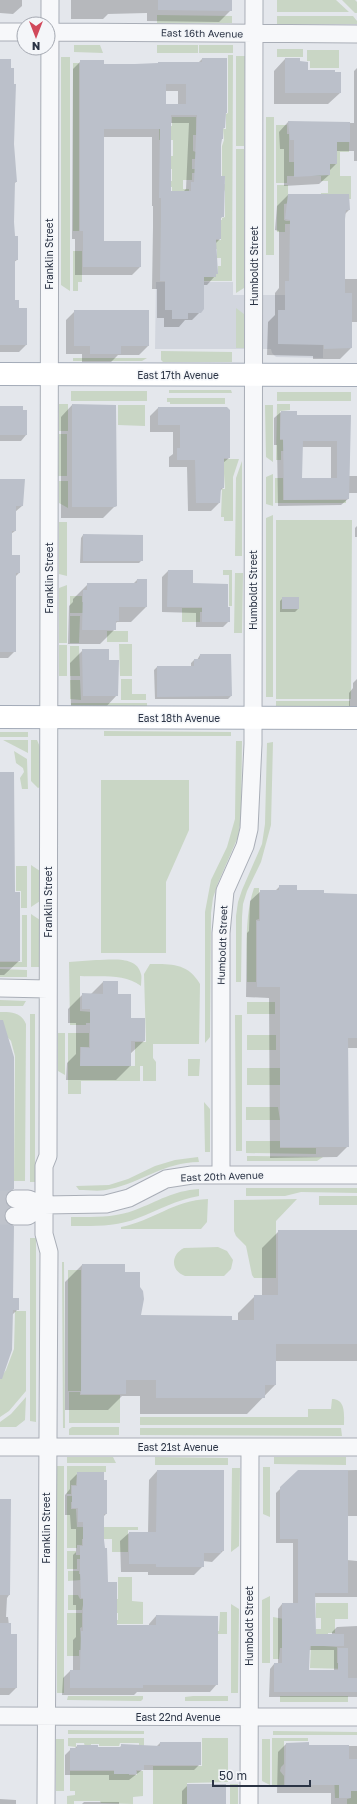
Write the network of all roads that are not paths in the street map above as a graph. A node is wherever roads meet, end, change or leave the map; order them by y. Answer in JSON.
{"nodes":[{"id":1,"x":50,"y":0,"type":"edge"},
{"id":2,"x":254,"y":0,"type":"edge"},
{"id":3,"x":50,"y":16,"type":"edge"},
{"id":4,"x":0,"y":32,"type":"edge"},
{"id":5,"x":16,"y":32,"type":"edge"},
{"id":6,"x":56,"y":32,"type":"edge"},
{"id":7,"x":254,"y":34,"type":"junction"},
{"id":8,"x":357,"y":34,"type":"edge"},
{"id":9,"x":49,"y":56,"type":"edge"},
{"id":10,"x":0,"y":374,"type":"edge"},
{"id":11,"x":49,"y":375,"type":"junction"},
{"id":12,"x":254,"y":375,"type":"junction"},
{"id":13,"x":357,"y":375,"type":"edge"},
{"id":14,"x":0,"y":717,"type":"edge"},
{"id":15,"x":48,"y":717,"type":"junction"},
{"id":16,"x":253,"y":718,"type":"junction"},
{"id":17,"x":357,"y":718,"type":"edge"},
{"id":18,"x":0,"y":988,"type":"edge"},
{"id":19,"x":48,"y":989,"type":"junction"},
{"id":20,"x":221,"y":1174,"type":"junction"},
{"id":21,"x":357,"y":1175,"type":"edge"},
{"id":22,"x":15,"y":1199,"type":"tunnel mouth"},
{"id":23,"x":49,"y":1205,"type":"junction"},
{"id":24,"x":14,"y":1216,"type":"tunnel mouth"},
{"id":25,"x":0,"y":1447,"type":"edge"},
{"id":26,"x":46,"y":1447,"type":"junction"},
{"id":27,"x":250,"y":1447,"type":"junction"},
{"id":28,"x":357,"y":1447,"type":"edge"},
{"id":29,"x":0,"y":1716,"type":"edge"},
{"id":30,"x":46,"y":1716,"type":"junction"},
{"id":31,"x":249,"y":1717,"type":"junction"},
{"id":32,"x":357,"y":1717,"type":"edge"},
{"id":33,"x":46,"y":1804,"type":"edge"},
{"id":34,"x":249,"y":1804,"type":"edge"}],
"edges":[{"from":1,"to":3,"type":"street","name":"Franklin Street"},
{"from":2,"to":7,"type":"street","name":"Humboldt Street"},
{"from":4,"to":5,"type":"street"},
{"from":6,"to":7,"type":"street","name":"East 16th Avenue"},
{"from":7,"to":8,"type":"street","name":"East 16th Avenue"},
{"from":7,"to":12,"type":"street","name":"Humboldt Street"},
{"from":9,"to":11,"type":"street","name":"Franklin Street"},
{"from":10,"to":11,"type":"main road","name":"East 17th Avenue"},
{"from":11,"to":12,"type":"main road","name":"East 17th Avenue"},
{"from":11,"to":15,"type":"street","name":"Franklin Street"},
{"from":12,"to":13,"type":"main road","name":"East 17th Avenue"},
{"from":12,"to":16,"type":"street","name":"Humboldt Street"},
{"from":14,"to":15,"type":"main road","name":"East 18th Avenue"},
{"from":15,"to":16,"type":"main road","name":"East 18th Avenue"},
{"from":15,"to":19,"type":"street","name":"Franklin Street"},
{"from":16,"to":17,"type":"main road","name":"East 18th Avenue"},
{"from":16,"to":20,"type":"street","name":"Humboldt Street"},
{"from":18,"to":19,"type":"street"},
{"from":19,"to":23,"type":"street","name":"Franklin Street"},
{"from":20,"to":21,"type":"street","name":"East 20th Avenue"},
{"from":20,"to":23,"type":"street","name":"East 20th Avenue"},
{"from":22,"to":23,"type":"street"},
{"from":23,"to":24,"type":"street"},
{"from":23,"to":26,"type":"street","name":"Franklin Street"},
{"from":25,"to":26,"type":"street","name":"East 21st Avenue"},
{"from":26,"to":27,"type":"street","name":"East 21st Avenue"},
{"from":26,"to":30,"type":"street","name":"Franklin Street"},
{"from":27,"to":28,"type":"street","name":"East 21st Avenue"},
{"from":27,"to":31,"type":"street","name":"Humboldt Street"},
{"from":29,"to":30,"type":"street","name":"East 22nd Avenue"},
{"from":30,"to":31,"type":"street","name":"East 22nd Avenue"},
{"from":30,"to":33,"type":"street","name":"Franklin Street"},
{"from":31,"to":32,"type":"street","name":"East 22nd Avenue"},
{"from":31,"to":34,"type":"street","name":"Humboldt Street"}]}
